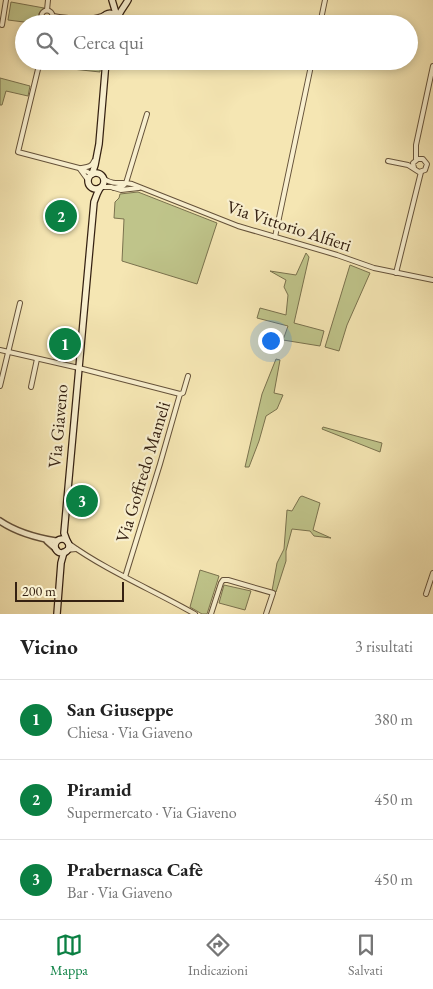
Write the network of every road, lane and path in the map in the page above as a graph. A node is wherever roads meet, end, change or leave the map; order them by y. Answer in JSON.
{"nodes":[{"id":1,"x":6,"y":0,"type":"edge"},
{"id":2,"x":48,"y":0,"type":"edge"},
{"id":3,"x":112,"y":0,"type":"edge"},
{"id":4,"x":128,"y":0,"type":"edge"},
{"id":5,"x":325,"y":0,"type":"edge"},
{"id":6,"x":47,"y":10,"type":"junction"},
{"id":7,"x":41,"y":15,"type":"edge"},
{"id":8,"x":52,"y":15,"type":"edge"},
{"id":9,"x":105,"y":15,"type":"joint"},
{"id":10,"x":113,"y":15,"type":"edge"},
{"id":11,"x":117,"y":15,"type":"edge"},
{"id":12,"x":118,"y":15,"type":"edge"},
{"id":13,"x":322,"y":15,"type":"edge"},
{"id":14,"x":2,"y":25,"type":"dead end"},
{"id":15,"x":433,"y":66,"type":"edge"},
{"id":16,"x":38,"y":70,"type":"edge"},
{"id":17,"x":105,"y":70,"type":"edge"},
{"id":18,"x":310,"y":70,"type":"edge"},
{"id":19,"x":147,"y":114,"type":"dead end"},
{"id":20,"x":99,"y":144,"type":"junction"},
{"id":21,"x":388,"y":161,"type":"dead end"},
{"id":22,"x":416,"y":162,"type":"junction"},
{"id":23,"x":426,"y":162,"type":"junction"},
{"id":24,"x":433,"y":166,"type":"edge"},
{"id":25,"x":79,"y":168,"type":"junction"},
{"id":26,"x":426,"y":168,"type":"junction"},
{"id":27,"x":420,"y":172,"type":"junction"},
{"id":28,"x":92,"y":174,"type":"junction"},
{"id":29,"x":103,"y":177,"type":"junction"},
{"id":30,"x":126,"y":183,"type":"junction"},
{"id":31,"x":89,"y":184,"type":"junction"},
{"id":32,"x":101,"y":188,"type":"junction"},
{"id":33,"x":114,"y":188,"type":"junction"},
{"id":34,"x":141,"y":188,"type":"junction"},
{"id":35,"x":94,"y":202,"type":"junction"},
{"id":36,"x":275,"y":237,"type":"junction"},
{"id":37,"x":396,"y":273,"type":"junction"},
{"id":38,"x":433,"y":280,"type":"edge"},
{"id":39,"x":20,"y":303,"type":"dead end"},
{"id":40,"x":0,"y":350,"type":"edge"},
{"id":41,"x":8,"y":352,"type":"junction"},
{"id":42,"x":37,"y":359,"type":"junction"},
{"id":43,"x":79,"y":368,"type":"junction"},
{"id":44,"x":188,"y":376,"type":"dead end"},
{"id":45,"x":0,"y":386,"type":"edge"},
{"id":46,"x":31,"y":386,"type":"dead end"},
{"id":47,"x":180,"y":394,"type":"junction"},
{"id":48,"x":0,"y":521,"type":"edge"},
{"id":49,"x":64,"y":533,"type":"junction"},
{"id":50,"x":42,"y":538,"type":"junction"},
{"id":51,"x":58,"y":540,"type":"junction"},
{"id":52,"x":67,"y":542,"type":"junction"},
{"id":53,"x":76,"y":549,"type":"junction"},
{"id":54,"x":62,"y":551,"type":"junction"},
{"id":55,"x":433,"y":573,"type":"edge"},
{"id":56,"x":125,"y":577,"type":"junction"},
{"id":57,"x":426,"y":594,"type":"dead end"},
{"id":58,"x":57,"y":614,"type":"edge"},
{"id":59,"x":195,"y":614,"type":"edge"},
{"id":60,"x":211,"y":614,"type":"edge"},
{"id":61,"x":266,"y":614,"type":"edge"}],
"edges":[{"from":1,"to":14,"type":"street"},
{"from":2,"to":6,"type":"street"},
{"from":3,"to":9,"type":"main road"},
{"from":3,"to":11,"type":"main road"},
{"from":4,"to":12,"type":"main road"},
{"from":5,"to":13,"type":"street"},
{"from":6,"to":7,"type":"street"},
{"from":6,"to":8,"type":"street"},
{"from":9,"to":10,"type":"main road"},
{"from":15,"to":22,"type":"street"},
{"from":16,"to":25,"type":"street"},
{"from":17,"to":20,"type":"main road","name":"Via Giaveno"},
{"from":18,"to":36,"type":"street"},
{"from":19,"to":30,"type":"street"},
{"from":20,"to":25,"type":"street","name":"Via Giaveno"},
{"from":20,"to":28,"type":"main road","name":"Via Giaveno"},
{"from":20,"to":29,"type":"main road","name":"Via Giaveno"},
{"from":21,"to":22,"type":"street"},
{"from":22,"to":23,"type":"street"},
{"from":22,"to":27,"type":"street"},
{"from":23,"to":24,"type":"street"},
{"from":23,"to":26,"type":"street"},
{"from":24,"to":26,"type":"street"},
{"from":25,"to":28,"type":"street"},
{"from":25,"to":31,"type":"street"},
{"from":26,"to":27,"type":"street"},
{"from":27,"to":37,"type":"street"},
{"from":28,"to":29,"type":"main road"},
{"from":28,"to":31,"type":"main road","name":"Via Giaveno"},
{"from":29,"to":30,"type":"street","name":"Via Vittorio Alfieri"},
{"from":29,"to":32,"type":"main road","name":"Via Giaveno"},
{"from":30,"to":33,"type":"street","name":"Via Vittorio Alfieri"},
{"from":30,"to":34,"type":"street","name":"Via Vittorio Alfieri"},
{"from":31,"to":32,"type":"main road"},
{"from":31,"to":35,"type":"main road","name":"Via Giaveno"},
{"from":32,"to":33,"type":"street","name":"Via Vittorio Alfieri"},
{"from":32,"to":35,"type":"main road","name":"Via Giaveno"},
{"from":33,"to":34,"type":"street","name":"Via Vittorio Alfieri"},
{"from":34,"to":36,"type":"street","name":"Via Vittorio Alfieri"},
{"from":35,"to":43,"type":"main road","name":"Via Giaveno"},
{"from":36,"to":37,"type":"street","name":"Via Vittorio Alfieri"},
{"from":37,"to":38,"type":"street","name":"Via Vittorio Alfieri"},
{"from":39,"to":41,"type":"street"},
{"from":40,"to":41,"type":"street"},
{"from":41,"to":42,"type":"street"},
{"from":41,"to":45,"type":"street"},
{"from":42,"to":43,"type":"street"},
{"from":42,"to":46,"type":"street"},
{"from":43,"to":47,"type":"street"},
{"from":43,"to":49,"type":"main road","name":"Via Giaveno"},
{"from":44,"to":47,"type":"street","name":"Via Goffredo Mameli"},
{"from":47,"to":56,"type":"street","name":"Via Goffredo Mameli"},
{"from":48,"to":50,"type":"street"},
{"from":49,"to":51,"type":"main road"},
{"from":49,"to":52,"type":"main road","name":"Via Giaveno"},
{"from":50,"to":51,"type":"street"},
{"from":50,"to":54,"type":"street"},
{"from":51,"to":52,"type":"main road"},
{"from":51,"to":54,"type":"main road"},
{"from":52,"to":53,"type":"street"},
{"from":52,"to":54,"type":"main road"},
{"from":53,"to":54,"type":"street"},
{"from":53,"to":56,"type":"street"},
{"from":54,"to":58,"type":"main road"},
{"from":55,"to":57,"type":"street"},
{"from":56,"to":59,"type":"street"},
{"from":60,"to":61,"type":"street"}]}
